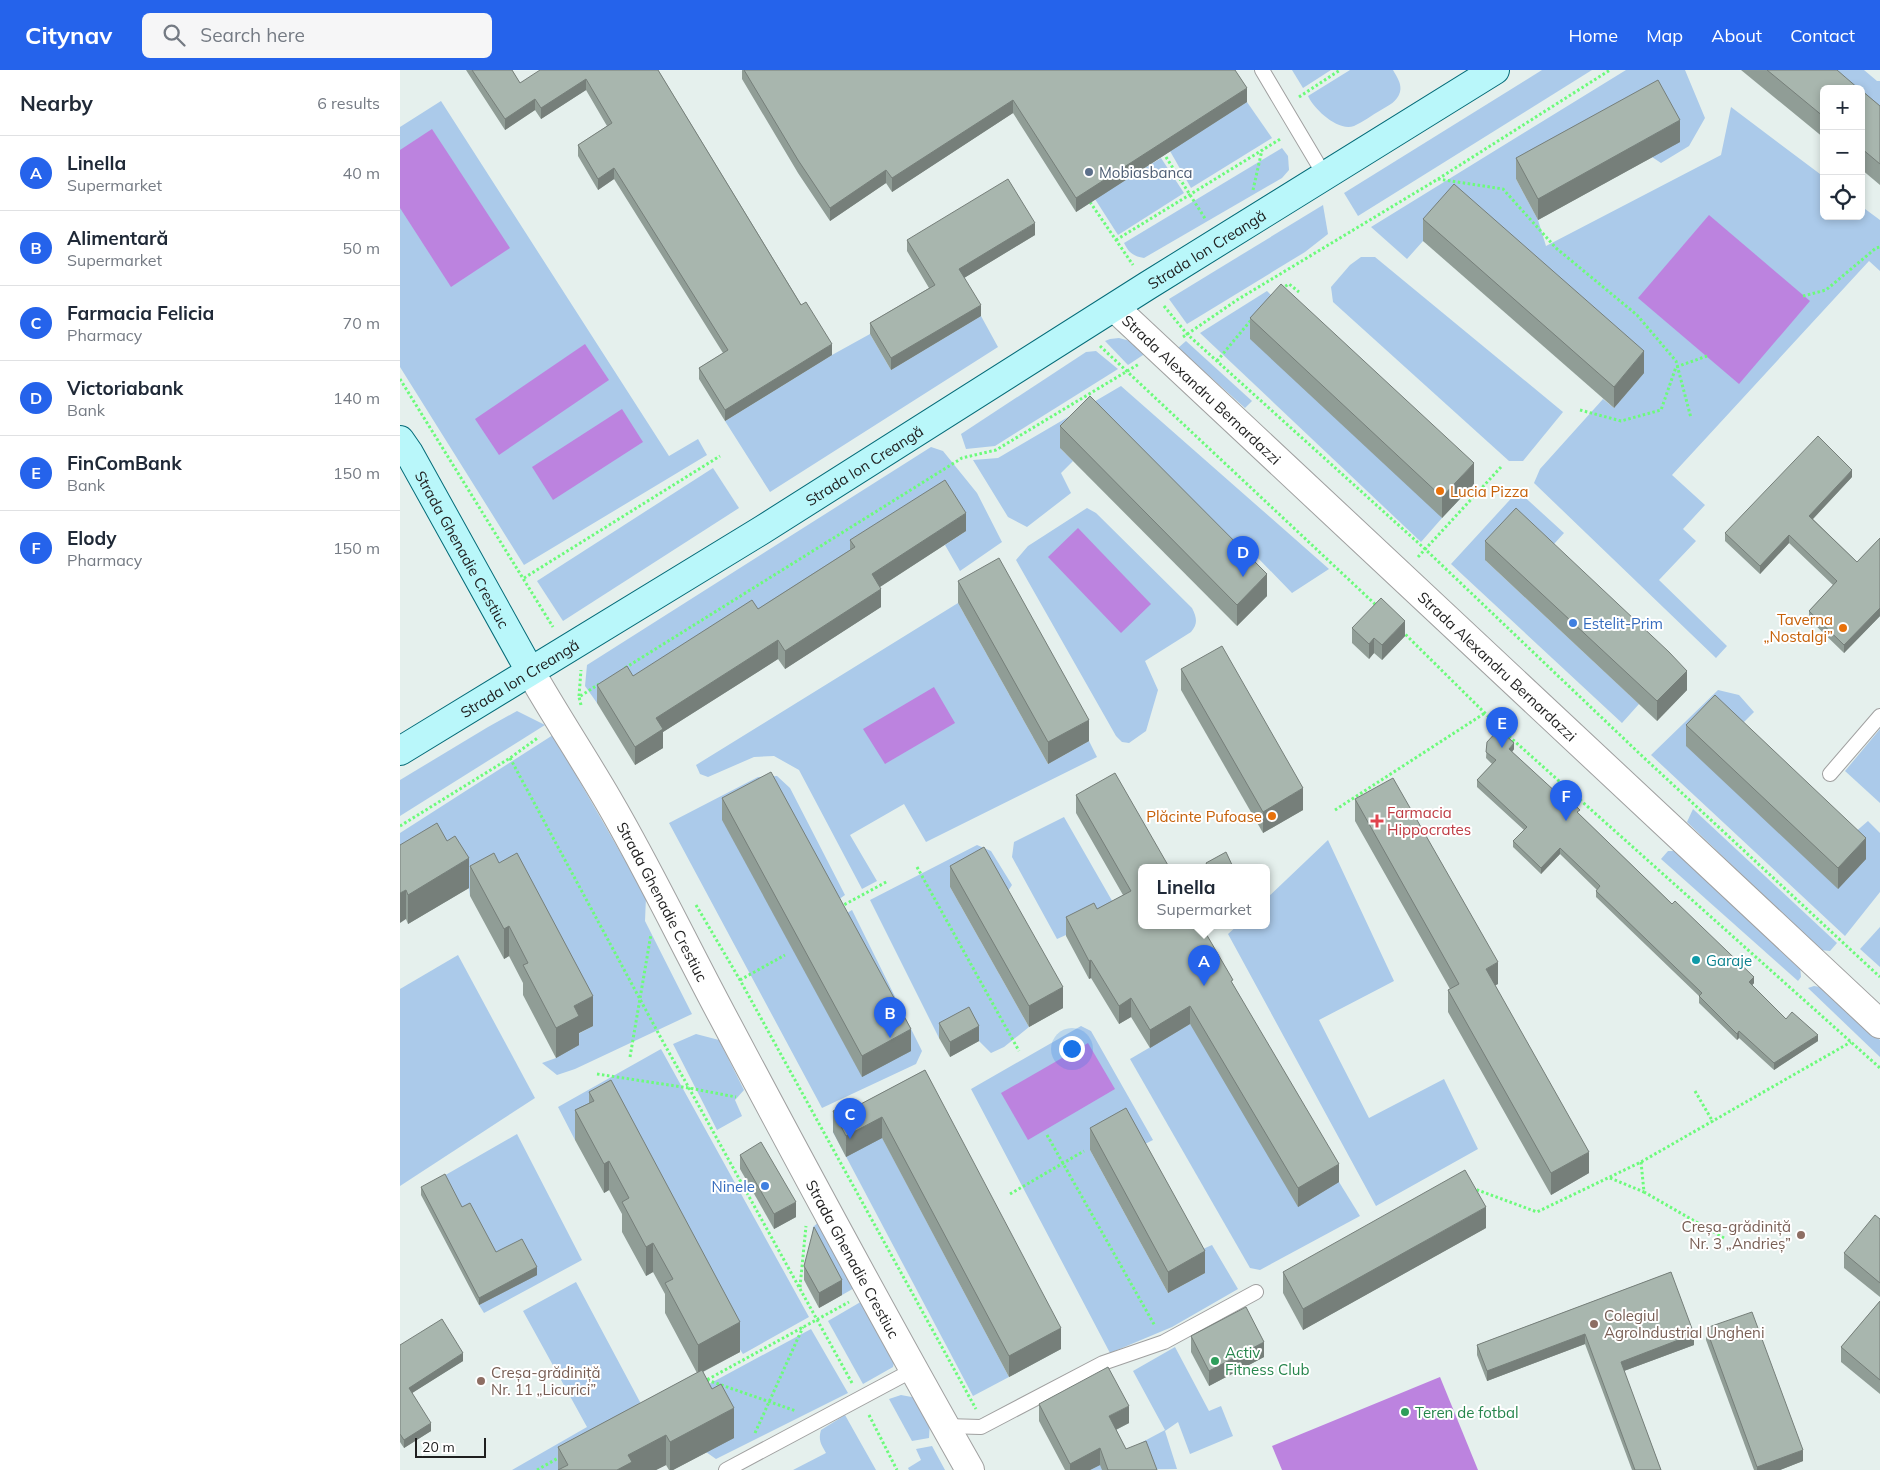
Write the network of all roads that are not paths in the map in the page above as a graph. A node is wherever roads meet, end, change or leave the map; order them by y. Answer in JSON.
{"nodes":[{"id":1,"x":1262,"y":70,"type":"edge"},
{"id":2,"x":1495,"y":70,"type":"edge"},
{"id":3,"x":1325,"y":176,"type":"junction"},
{"id":4,"x":1115,"y":308,"type":"junction"},
{"id":5,"x":400,"y":440,"type":"edge"},
{"id":6,"x":530,"y":671,"type":"junction"},
{"id":7,"x":1880,"y":716,"type":"edge"},
{"id":8,"x":400,"y":751,"type":"edge"},
{"id":9,"x":1830,"y":774,"type":"dead end"},
{"id":10,"x":1880,"y":1024,"type":"edge"},
{"id":11,"x":1256,"y":1292,"type":"dead end"},
{"id":12,"x":913,"y":1370,"type":"junction"},
{"id":13,"x":945,"y":1426,"type":"junction"},
{"id":14,"x":726,"y":1470,"type":"edge"},
{"id":15,"x":970,"y":1470,"type":"edge"}],
"edges":[{"from":1,"to":3,"type":"lane"},
{"from":2,"to":3,"type":"street","name":"Strada Ion Creangă"},
{"from":3,"to":4,"type":"street","name":"Strada Ion Creangă"},
{"from":4,"to":6,"type":"street","name":"Strada Ion Creangă"},
{"from":4,"to":10,"type":"street","name":"Strada Alexandru Bernardazzi"},
{"from":5,"to":6,"type":"street","name":"Strada Ghenadie Crestiuc"},
{"from":6,"to":8,"type":"street","name":"Strada Ion Creangă"},
{"from":6,"to":12,"type":"street","name":"Strada Ghenadie Crestiuc"},
{"from":7,"to":9,"type":"lane"},
{"from":11,"to":13,"type":"lane"},
{"from":12,"to":13,"type":"street","name":"Strada Ghenadie Crestiuc"},
{"from":12,"to":14,"type":"lane"},
{"from":13,"to":15,"type":"street","name":"Strada Ghenadie Crestiuc"}]}
